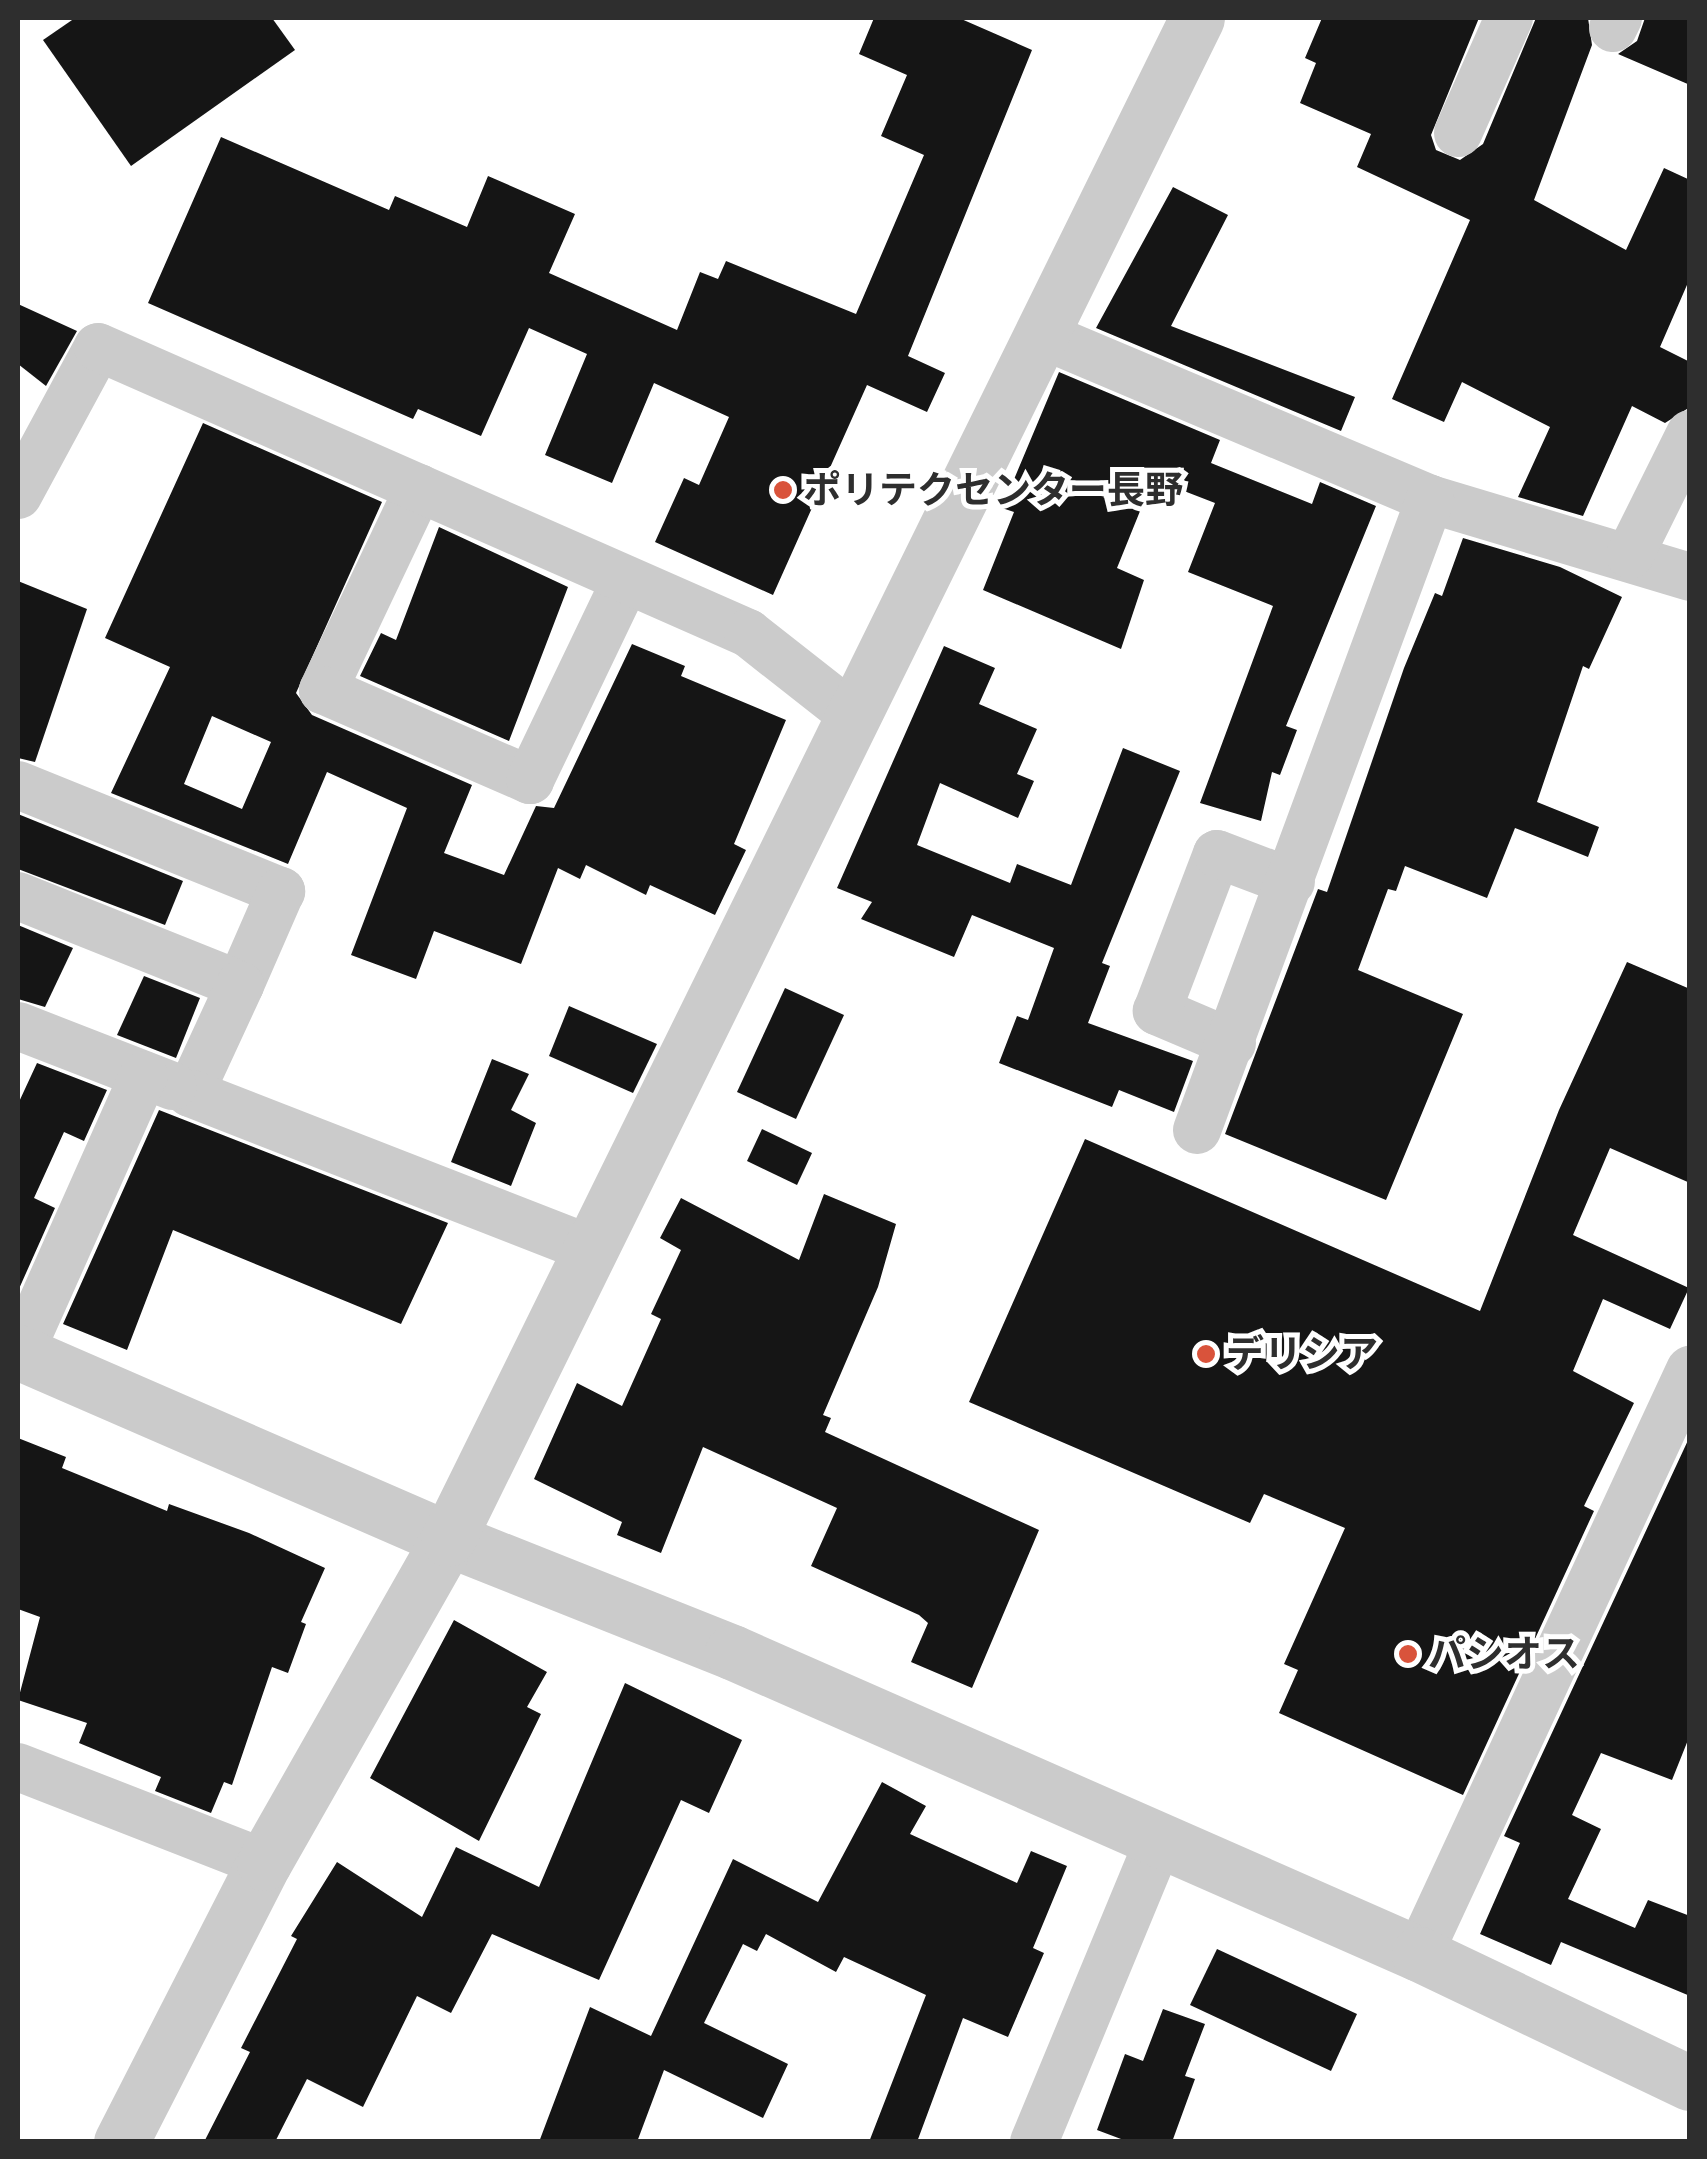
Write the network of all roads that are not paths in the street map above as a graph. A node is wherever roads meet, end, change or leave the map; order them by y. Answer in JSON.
{"nodes":[{"id":1,"x":1197,"y":18,"type":"edge"},
{"id":2,"x":1509,"y":18,"type":"edge"},
{"id":3,"x":1458,"y":133,"type":"dead end"},
{"id":4,"x":1042,"y":335,"type":"junction"},
{"id":5,"x":1690,"y":434,"type":"edge"},
{"id":6,"x":420,"y":488,"type":"junction"},
{"id":7,"x":18,"y":495,"type":"edge"},
{"id":8,"x":1430,"y":499,"type":"junction"},
{"id":9,"x":1630,"y":555,"type":"junction"},
{"id":10,"x":1690,"y":577,"type":"edge"},
{"id":11,"x":626,"y":580,"type":"junction"},
{"id":12,"x":856,"y":718,"type":"junction"},
{"id":13,"x":18,"y":785,"type":"edge"},
{"id":14,"x":1291,"y":882,"type":"junction"},
{"id":15,"x":18,"y":896,"type":"edge"},
{"id":16,"x":240,"y":985,"type":"junction"},
{"id":17,"x":18,"y":1026,"type":"edge"},
{"id":18,"x":1232,"y":1043,"type":"junction"},
{"id":19,"x":144,"y":1075,"type":"junction"},
{"id":20,"x":190,"y":1093,"type":"junction"},
{"id":21,"x":1197,"y":1130,"type":"dead end"},
{"id":22,"x":588,"y":1248,"type":"junction"},
{"id":23,"x":19,"y":1353,"type":"edge"},
{"id":24,"x":1690,"y":1370,"type":"edge"},
{"id":25,"x":448,"y":1539,"type":"junction"},
{"id":26,"x":18,"y":1767,"type":"edge"},
{"id":27,"x":1159,"y":1840,"type":"junction"},
{"id":28,"x":264,"y":1863,"type":"junction"},
{"id":29,"x":1419,"y":1954,"type":"junction"},
{"id":30,"x":1690,"y":2083,"type":"edge"},
{"id":31,"x":121,"y":2142,"type":"edge"},
{"id":32,"x":1034,"y":2142,"type":"edge"}],
"edges":[{"from":1,"to":4,"type":"street"},
{"from":2,"to":3,"type":"street"},
{"from":4,"to":8,"type":"street"},
{"from":4,"to":12,"type":"street"},
{"from":5,"to":9,"type":"street"},
{"from":6,"to":7,"type":"street"},
{"from":6,"to":11,"type":"street"},
{"from":6,"to":11,"type":"street"},
{"from":8,"to":9,"type":"street"},
{"from":8,"to":14,"type":"street"},
{"from":9,"to":10,"type":"street"},
{"from":11,"to":12,"type":"street"},
{"from":12,"to":22,"type":"street"},
{"from":13,"to":16,"type":"street"},
{"from":14,"to":18,"type":"street"},
{"from":14,"to":18,"type":"street"},
{"from":15,"to":16,"type":"street"},
{"from":16,"to":20,"type":"street"},
{"from":17,"to":19,"type":"street"},
{"from":18,"to":21,"type":"street"},
{"from":19,"to":20,"type":"street"},
{"from":19,"to":23,"type":"street"},
{"from":20,"to":22,"type":"street"},
{"from":22,"to":25,"type":"street"},
{"from":23,"to":25,"type":"street"},
{"from":24,"to":29,"type":"street"},
{"from":25,"to":27,"type":"street"},
{"from":25,"to":28,"type":"street"},
{"from":26,"to":28,"type":"street"},
{"from":27,"to":29,"type":"street"},
{"from":27,"to":32,"type":"street"},
{"from":28,"to":31,"type":"street"},
{"from":29,"to":30,"type":"street"}]}
